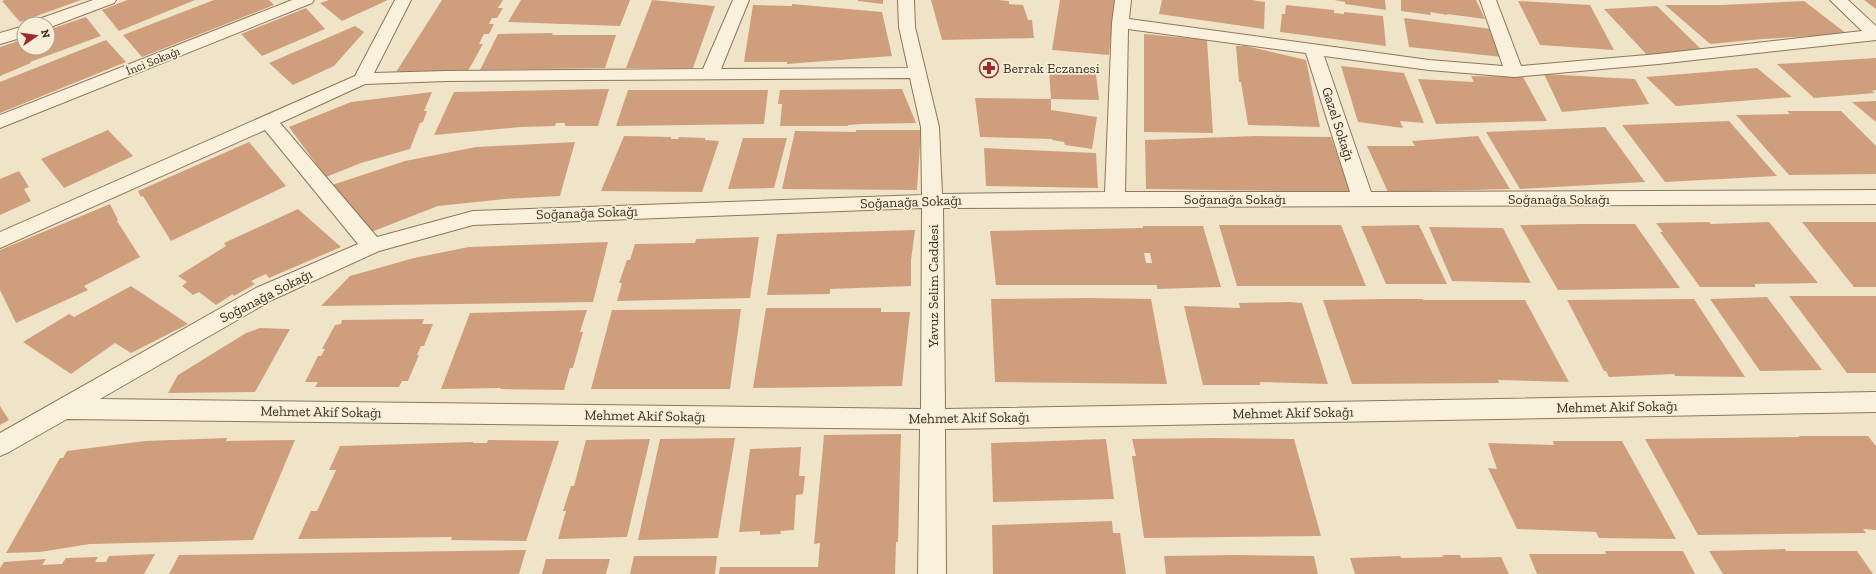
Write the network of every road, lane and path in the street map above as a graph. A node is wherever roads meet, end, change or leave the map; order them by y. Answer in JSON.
{"nodes":[{"id":1,"x":108,"y":0,"type":"edge"},
{"id":2,"x":306,"y":0,"type":"edge"},
{"id":3,"x":403,"y":0,"type":"edge"},
{"id":4,"x":741,"y":0,"type":"edge"},
{"id":5,"x":906,"y":0,"type":"edge"},
{"id":6,"x":1123,"y":0,"type":"edge"},
{"id":7,"x":1488,"y":0,"type":"edge"},
{"id":8,"x":1838,"y":0,"type":"edge"},
{"id":9,"x":56,"y":19,"type":"edge"},
{"id":10,"x":1120,"y":23,"type":"junction"},
{"id":11,"x":16,"y":33,"type":"edge"},
{"id":12,"x":1876,"y":35,"type":"edge"},
{"id":13,"x":0,"y":39,"type":"edge"},
{"id":14,"x":1313,"y":49,"type":"junction"},
{"id":15,"x":1514,"y":72,"type":"junction"},
{"id":16,"x":710,"y":74,"type":"junction"},
{"id":17,"x":918,"y":74,"type":"junction"},
{"id":18,"x":362,"y":79,"type":"junction"},
{"id":19,"x":268,"y":121,"type":"junction"},
{"id":20,"x":0,"y":122,"type":"edge"},
{"id":21,"x":1876,"y":197,"type":"edge"},
{"id":22,"x":1114,"y":199,"type":"junction"},
{"id":23,"x":1363,"y":199,"type":"junction"},
{"id":24,"x":933,"y":201,"type":"junction"},
{"id":25,"x":0,"y":241,"type":"edge"},
{"id":26,"x":372,"y":246,"type":"junction"},
{"id":27,"x":1876,"y":402,"type":"edge"},
{"id":28,"x":62,"y":409,"type":"junction"},
{"id":29,"x":933,"y":419,"type":"junction"},
{"id":30,"x":0,"y":446,"type":"edge"},
{"id":31,"x":932,"y":574,"type":"edge"}],
"edges":[{"from":1,"to":9,"type":"street"},
{"from":2,"to":20,"type":"street","name":"İnci Sokağı"},
{"from":3,"to":18,"type":"street"},
{"from":4,"to":16,"type":"street"},
{"from":5,"to":17,"type":"street","name":"Yavuz Selim Caddesi"},
{"from":6,"to":10,"type":"street"},
{"from":7,"to":15,"type":"street"},
{"from":8,"to":12,"type":"street"},
{"from":10,"to":14,"type":"street"},
{"from":10,"to":22,"type":"street"},
{"from":11,"to":13,"type":"street"},
{"from":12,"to":15,"type":"street"},
{"from":14,"to":15,"type":"street"},
{"from":14,"to":23,"type":"street","name":"Gazel Sokağı"},
{"from":16,"to":17,"type":"street"},
{"from":16,"to":18,"type":"street"},
{"from":17,"to":24,"type":"street","name":"Yavuz Selim Caddesi"},
{"from":18,"to":19,"type":"street"},
{"from":19,"to":25,"type":"street"},
{"from":19,"to":26,"type":"street"},
{"from":21,"to":23,"type":"street","name":"Soğanağa Sokağı"},
{"from":22,"to":23,"type":"street","name":"Soğanağa Sokağı"},
{"from":22,"to":24,"type":"street","name":"Soğanağa Sokağı"},
{"from":24,"to":26,"type":"street","name":"Soğanağa Sokağı"},
{"from":24,"to":29,"type":"street","name":"Yavuz Selim Caddesi"},
{"from":26,"to":28,"type":"street","name":"Soğanağa Sokağı"},
{"from":27,"to":29,"type":"street","name":"Mehmet Akif Sokağı"},
{"from":28,"to":29,"type":"street","name":"Mehmet Akif Sokağı"},
{"from":28,"to":30,"type":"street","name":"Soğanağa Sokağı"},
{"from":29,"to":31,"type":"street","name":"Yavuz Selim Caddesi"}]}
